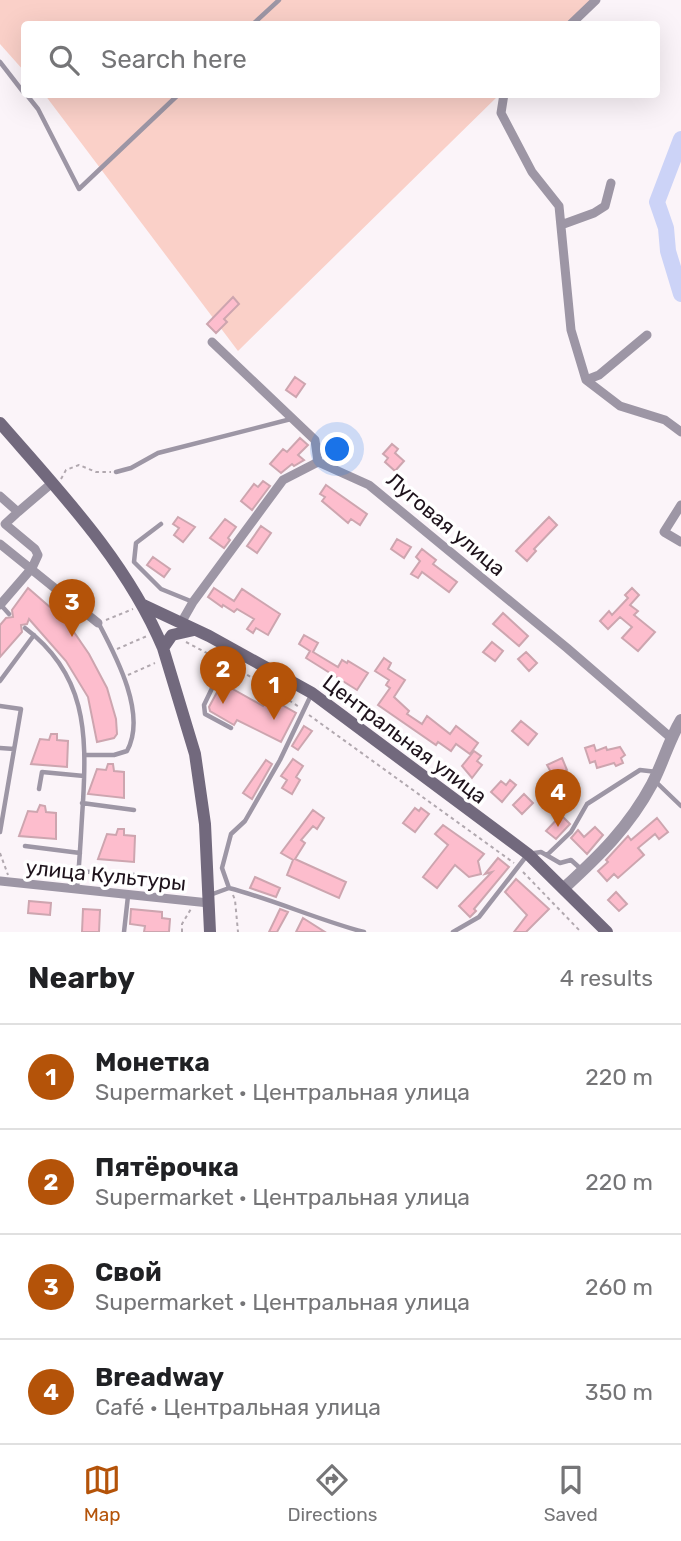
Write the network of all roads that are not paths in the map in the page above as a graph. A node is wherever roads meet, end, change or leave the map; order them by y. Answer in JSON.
{"nodes":[{"id":1,"x":279,"y":0,"type":"edge"},
{"id":2,"x":596,"y":0,"type":"edge"},
{"id":3,"x":256,"y":21,"type":"edge"},
{"id":4,"x":574,"y":21,"type":"edge"},
{"id":5,"x":0,"y":62,"type":"edge"},
{"id":6,"x":21,"y":89,"type":"edge"},
{"id":7,"x":28,"y":98,"type":"edge"},
{"id":8,"x":175,"y":98,"type":"edge"},
{"id":9,"x":504,"y":98,"type":"edge"},
{"id":10,"x":611,"y":183,"type":"dead end"},
{"id":11,"x":561,"y":225,"type":"junction"},
{"id":12,"x":647,"y":335,"type":"dead end"},
{"id":13,"x":212,"y":342,"type":"dead end"},
{"id":14,"x":586,"y":380,"type":"junction"},
{"id":15,"x":292,"y":418,"type":"junction"},
{"id":16,"x":0,"y":423,"type":"edge"},
{"id":17,"x":681,"y":432,"type":"edge"},
{"id":18,"x":318,"y":462,"type":"junction"},
{"id":19,"x":116,"y":472,"type":"road end"},
{"id":20,"x":52,"y":483,"type":"junction"},
{"id":21,"x":0,"y":496,"type":"edge"},
{"id":22,"x":681,"y":505,"type":"edge"},
{"id":23,"x":18,"y":512,"type":"junction"},
{"id":24,"x":161,"y":524,"type":"dead end"},
{"id":25,"x":681,"y":542,"type":"edge"},
{"id":26,"x":0,"y":544,"type":"edge"},
{"id":27,"x":32,"y":568,"type":"junction"},
{"id":28,"x":193,"y":602,"type":"junction"},
{"id":29,"x":0,"y":604,"type":"edge"},
{"id":30,"x":143,"y":605,"type":"junction"},
{"id":31,"x":9,"y":614,"type":"dead end"},
{"id":32,"x":98,"y":623,"type":"joint"},
{"id":33,"x":181,"y":623,"type":"junction"},
{"id":34,"x":25,"y":628,"type":"dead end"},
{"id":35,"x":196,"y":630,"type":"junction"},
{"id":36,"x":34,"y":635,"type":"junction"},
{"id":37,"x":236,"y":651,"type":"junction"},
{"id":38,"x":164,"y":653,"type":"junction"},
{"id":39,"x":0,"y":681,"type":"edge"},
{"id":40,"x":312,"y":693,"type":"junction"},
{"id":41,"x":0,"y":706,"type":"edge"},
{"id":42,"x":681,"y":720,"type":"edge"},
{"id":43,"x":231,"y":728,"type":"dead end"},
{"id":44,"x":670,"y":737,"type":"junction"},
{"id":45,"x":0,"y":748,"type":"edge"},
{"id":46,"x":14,"y":749,"type":"junction"},
{"id":47,"x":86,"y":755,"type":"junction"},
{"id":48,"x":84,"y":776,"type":"junction"},
{"id":49,"x":656,"y":776,"type":"junction"},
{"id":50,"x":39,"y":789,"type":"dead end"},
{"id":51,"x":82,"y":803,"type":"junction"},
{"id":52,"x":681,"y":806,"type":"edge"},
{"id":53,"x":134,"y":810,"type":"dead end"},
{"id":54,"x":0,"y":832,"type":"edge"},
{"id":55,"x":25,"y":846,"type":"dead end"},
{"id":56,"x":80,"y":853,"type":"junction"},
{"id":57,"x":528,"y":854,"type":"junction"},
{"id":58,"x":547,"y":855,"type":"junction"},
{"id":59,"x":78,"y":870,"type":"junction"},
{"id":60,"x":583,"y":871,"type":"junction"},
{"id":61,"x":134,"y":875,"type":"dead end"},
{"id":62,"x":4,"y":881,"type":"edge"},
{"id":63,"x":229,"y":888,"type":"junction"},
{"id":64,"x":564,"y":888,"type":"junction"},
{"id":65,"x":76,"y":889,"type":"junction"},
{"id":66,"x":128,"y":895,"type":"junction"},
{"id":67,"x":209,"y":900,"type":"junction"},
{"id":68,"x":124,"y":932,"type":"edge"},
{"id":69,"x":210,"y":932,"type":"edge"},
{"id":70,"x":364,"y":932,"type":"edge"},
{"id":71,"x":453,"y":932,"type":"edge"},
{"id":72,"x":607,"y":932,"type":"edge"}],
"edges":[{"from":1,"to":3,"type":"lane"},
{"from":2,"to":4,"type":"street"},
{"from":5,"to":6,"type":"lane"},
{"from":7,"to":8,"type":"lane"},
{"from":9,"to":11,"type":"street"},
{"from":10,"to":11,"type":"street"},
{"from":11,"to":14,"type":"street"},
{"from":12,"to":14,"type":"street"},
{"from":13,"to":15,"type":"street"},
{"from":14,"to":17,"type":"street"},
{"from":15,"to":18,"type":"street"},
{"from":15,"to":19,"type":"lane"},
{"from":16,"to":20,"type":"main road"},
{"from":18,"to":28,"type":"street"},
{"from":18,"to":44,"type":"street","name":"Луговая улица"},
{"from":20,"to":23,"type":"street"},
{"from":20,"to":30,"type":"main road"},
{"from":21,"to":23,"type":"street"},
{"from":22,"to":25,"type":"street"},
{"from":23,"to":27,"type":"street"},
{"from":24,"to":28,"type":"lane"},
{"from":26,"to":27,"type":"street"},
{"from":27,"to":29,"type":"street"},
{"from":27,"to":32,"type":"street"},
{"from":28,"to":33,"type":"street"},
{"from":29,"to":31,"type":"lane"},
{"from":30,"to":33,"type":"main road","name":"Центральная улица"},
{"from":30,"to":38,"type":"main road"},
{"from":32,"to":47,"type":"lane"},
{"from":33,"to":35,"type":"main road","name":"Центральная улица"},
{"from":34,"to":36,"type":"lane"},
{"from":35,"to":37,"type":"main road","name":"Центральная улица"},
{"from":35,"to":38,"type":"main road"},
{"from":36,"to":39,"type":"lane"},
{"from":36,"to":47,"type":"lane"},
{"from":37,"to":40,"type":"main road","name":"Центральная улица"},
{"from":37,"to":43,"type":"lane"},
{"from":38,"to":67,"type":"main road"},
{"from":40,"to":57,"type":"main road","name":"Центральная улица"},
{"from":40,"to":63,"type":"lane"},
{"from":41,"to":46,"type":"lane"},
{"from":42,"to":44,"type":"street"},
{"from":44,"to":49,"type":"street"},
{"from":45,"to":46,"type":"lane"},
{"from":46,"to":54,"type":"lane"},
{"from":47,"to":48,"type":"lane"},
{"from":48,"to":50,"type":"lane"},
{"from":48,"to":51,"type":"lane"},
{"from":49,"to":52,"type":"lane"},
{"from":49,"to":58,"type":"lane"},
{"from":49,"to":60,"type":"street"},
{"from":51,"to":53,"type":"lane"},
{"from":51,"to":56,"type":"lane"},
{"from":55,"to":56,"type":"lane"},
{"from":56,"to":59,"type":"lane"},
{"from":57,"to":58,"type":"lane"},
{"from":57,"to":64,"type":"main road","name":"Центральная улица"},
{"from":57,"to":71,"type":"lane"},
{"from":58,"to":60,"type":"lane"},
{"from":59,"to":61,"type":"lane"},
{"from":59,"to":65,"type":"lane"},
{"from":60,"to":64,"type":"street"},
{"from":62,"to":65,"type":"street","name":"улица Культуры"},
{"from":63,"to":67,"type":"lane"},
{"from":63,"to":70,"type":"lane"},
{"from":64,"to":72,"type":"main road","name":"Центральная улица"},
{"from":65,"to":66,"type":"street","name":"улица Культуры"},
{"from":66,"to":67,"type":"street","name":"улица Культуры"},
{"from":66,"to":68,"type":"lane"},
{"from":67,"to":69,"type":"main road"}]}
